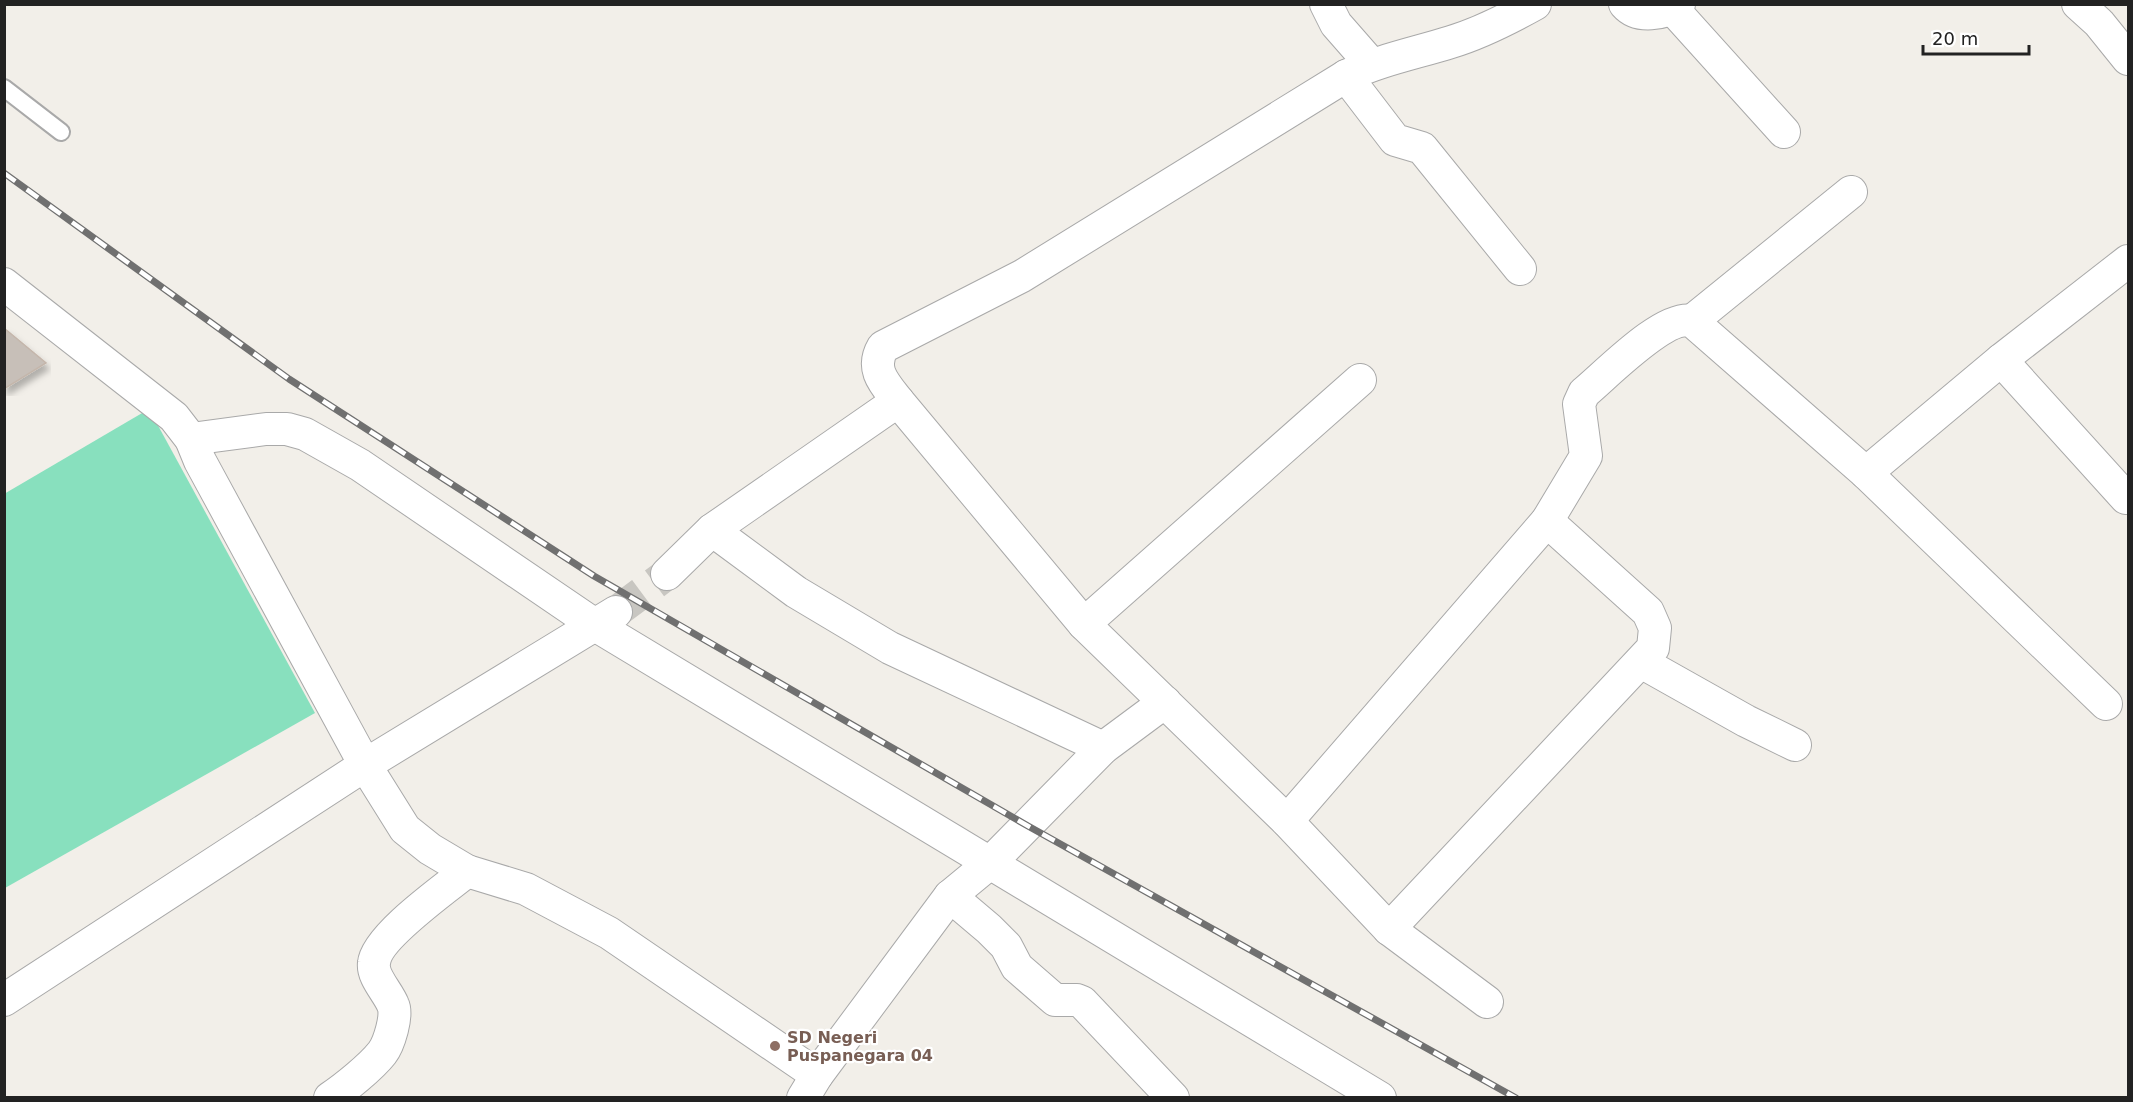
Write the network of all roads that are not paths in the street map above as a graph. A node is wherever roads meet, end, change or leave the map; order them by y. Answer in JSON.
{"nodes":[{"id":1,"x":1326,"y":4,"type":"edge"},
{"id":2,"x":1535,"y":4,"type":"edge"},
{"id":3,"x":1625,"y":4,"type":"edge"},
{"id":4,"x":2078,"y":4,"type":"edge"},
{"id":5,"x":1676,"y":7,"type":"edge"},
{"id":6,"x":2128,"y":59,"type":"edge"},
{"id":7,"x":1358,"y":70,"type":"junction"},
{"id":8,"x":4,"y":88,"type":"edge"},
{"id":9,"x":61,"y":132,"type":"dead end"},
{"id":10,"x":1784,"y":132,"type":"dead end"},
{"id":11,"x":1851,"y":192,"type":"dead end"},
{"id":12,"x":2128,"y":261,"type":"edge"},
{"id":13,"x":1520,"y":269,"type":"dead end"},
{"id":14,"x":4,"y":284,"type":"edge"},
{"id":15,"x":1692,"y":321,"type":"junction"},
{"id":16,"x":2001,"y":360,"type":"junction"},
{"id":17,"x":1360,"y":380,"type":"dead end"},
{"id":18,"x":898,"y":401,"type":"junction"},
{"id":19,"x":191,"y":439,"type":"junction"},
{"id":20,"x":1866,"y":473,"type":"junction"},
{"id":21,"x":2126,"y":498,"type":"dead end"},
{"id":22,"x":1547,"y":521,"type":"junction"},
{"id":23,"x":712,"y":530,"type":"junction"},
{"id":24,"x":667,"y":574,"type":"tunnel mouth"},
{"id":25,"x":605,"y":618,"type":"junction"},
{"id":26,"x":1084,"y":624,"type":"junction"},
{"id":27,"x":1641,"y":662,"type":"junction"},
{"id":28,"x":1165,"y":702,"type":"junction"},
{"id":29,"x":2106,"y":704,"type":"dead end"},
{"id":30,"x":1795,"y":745,"type":"dead end"},
{"id":31,"x":1103,"y":748,"type":"junction"},
{"id":32,"x":365,"y":765,"type":"junction"},
{"id":33,"x":1287,"y":821,"type":"junction"},
{"id":34,"x":990,"y":863,"type":"junction"},
{"id":35,"x":467,"y":871,"type":"junction"},
{"id":36,"x":950,"y":896,"type":"junction"},
{"id":37,"x":1389,"y":929,"type":"junction"},
{"id":38,"x":4,"y":1000,"type":"edge"},
{"id":39,"x":1487,"y":1002,"type":"dead end"},
{"id":40,"x":810,"y":1086,"type":"edge"},
{"id":41,"x":330,"y":1098,"type":"edge"},
{"id":42,"x":1173,"y":1098,"type":"edge"},
{"id":43,"x":1380,"y":1098,"type":"edge"}],
"edges":[{"from":1,"to":7,"type":"street"},
{"from":2,"to":7,"type":"street"},
{"from":3,"to":5,"type":"street"},
{"from":4,"to":6,"type":"street"},
{"from":5,"to":10,"type":"street"},
{"from":7,"to":13,"type":"street"},
{"from":7,"to":18,"type":"street"},
{"from":8,"to":9,"type":"lane"},
{"from":11,"to":15,"type":"street"},
{"from":12,"to":16,"type":"street"},
{"from":14,"to":19,"type":"street"},
{"from":15,"to":20,"type":"street"},
{"from":15,"to":22,"type":"street"},
{"from":16,"to":20,"type":"street"},
{"from":16,"to":21,"type":"street"},
{"from":17,"to":26,"type":"street"},
{"from":18,"to":23,"type":"street"},
{"from":18,"to":26,"type":"street"},
{"from":19,"to":25,"type":"street"},
{"from":19,"to":32,"type":"street"},
{"from":20,"to":29,"type":"street"},
{"from":22,"to":27,"type":"street"},
{"from":22,"to":33,"type":"street"},
{"from":23,"to":24,"type":"street"},
{"from":23,"to":31,"type":"street"},
{"from":25,"to":32,"type":"street"},
{"from":25,"to":34,"type":"street"},
{"from":26,"to":28,"type":"street"},
{"from":27,"to":30,"type":"street"},
{"from":27,"to":37,"type":"street"},
{"from":28,"to":31,"type":"street"},
{"from":28,"to":33,"type":"street"},
{"from":31,"to":34,"type":"street"},
{"from":32,"to":35,"type":"street"},
{"from":32,"to":38,"type":"street"},
{"from":33,"to":37,"type":"street"},
{"from":34,"to":36,"type":"street"},
{"from":34,"to":43,"type":"street"},
{"from":35,"to":40,"type":"street"},
{"from":35,"to":41,"type":"street"},
{"from":36,"to":40,"type":"street"},
{"from":36,"to":42,"type":"street"},
{"from":37,"to":39,"type":"street"}]}
